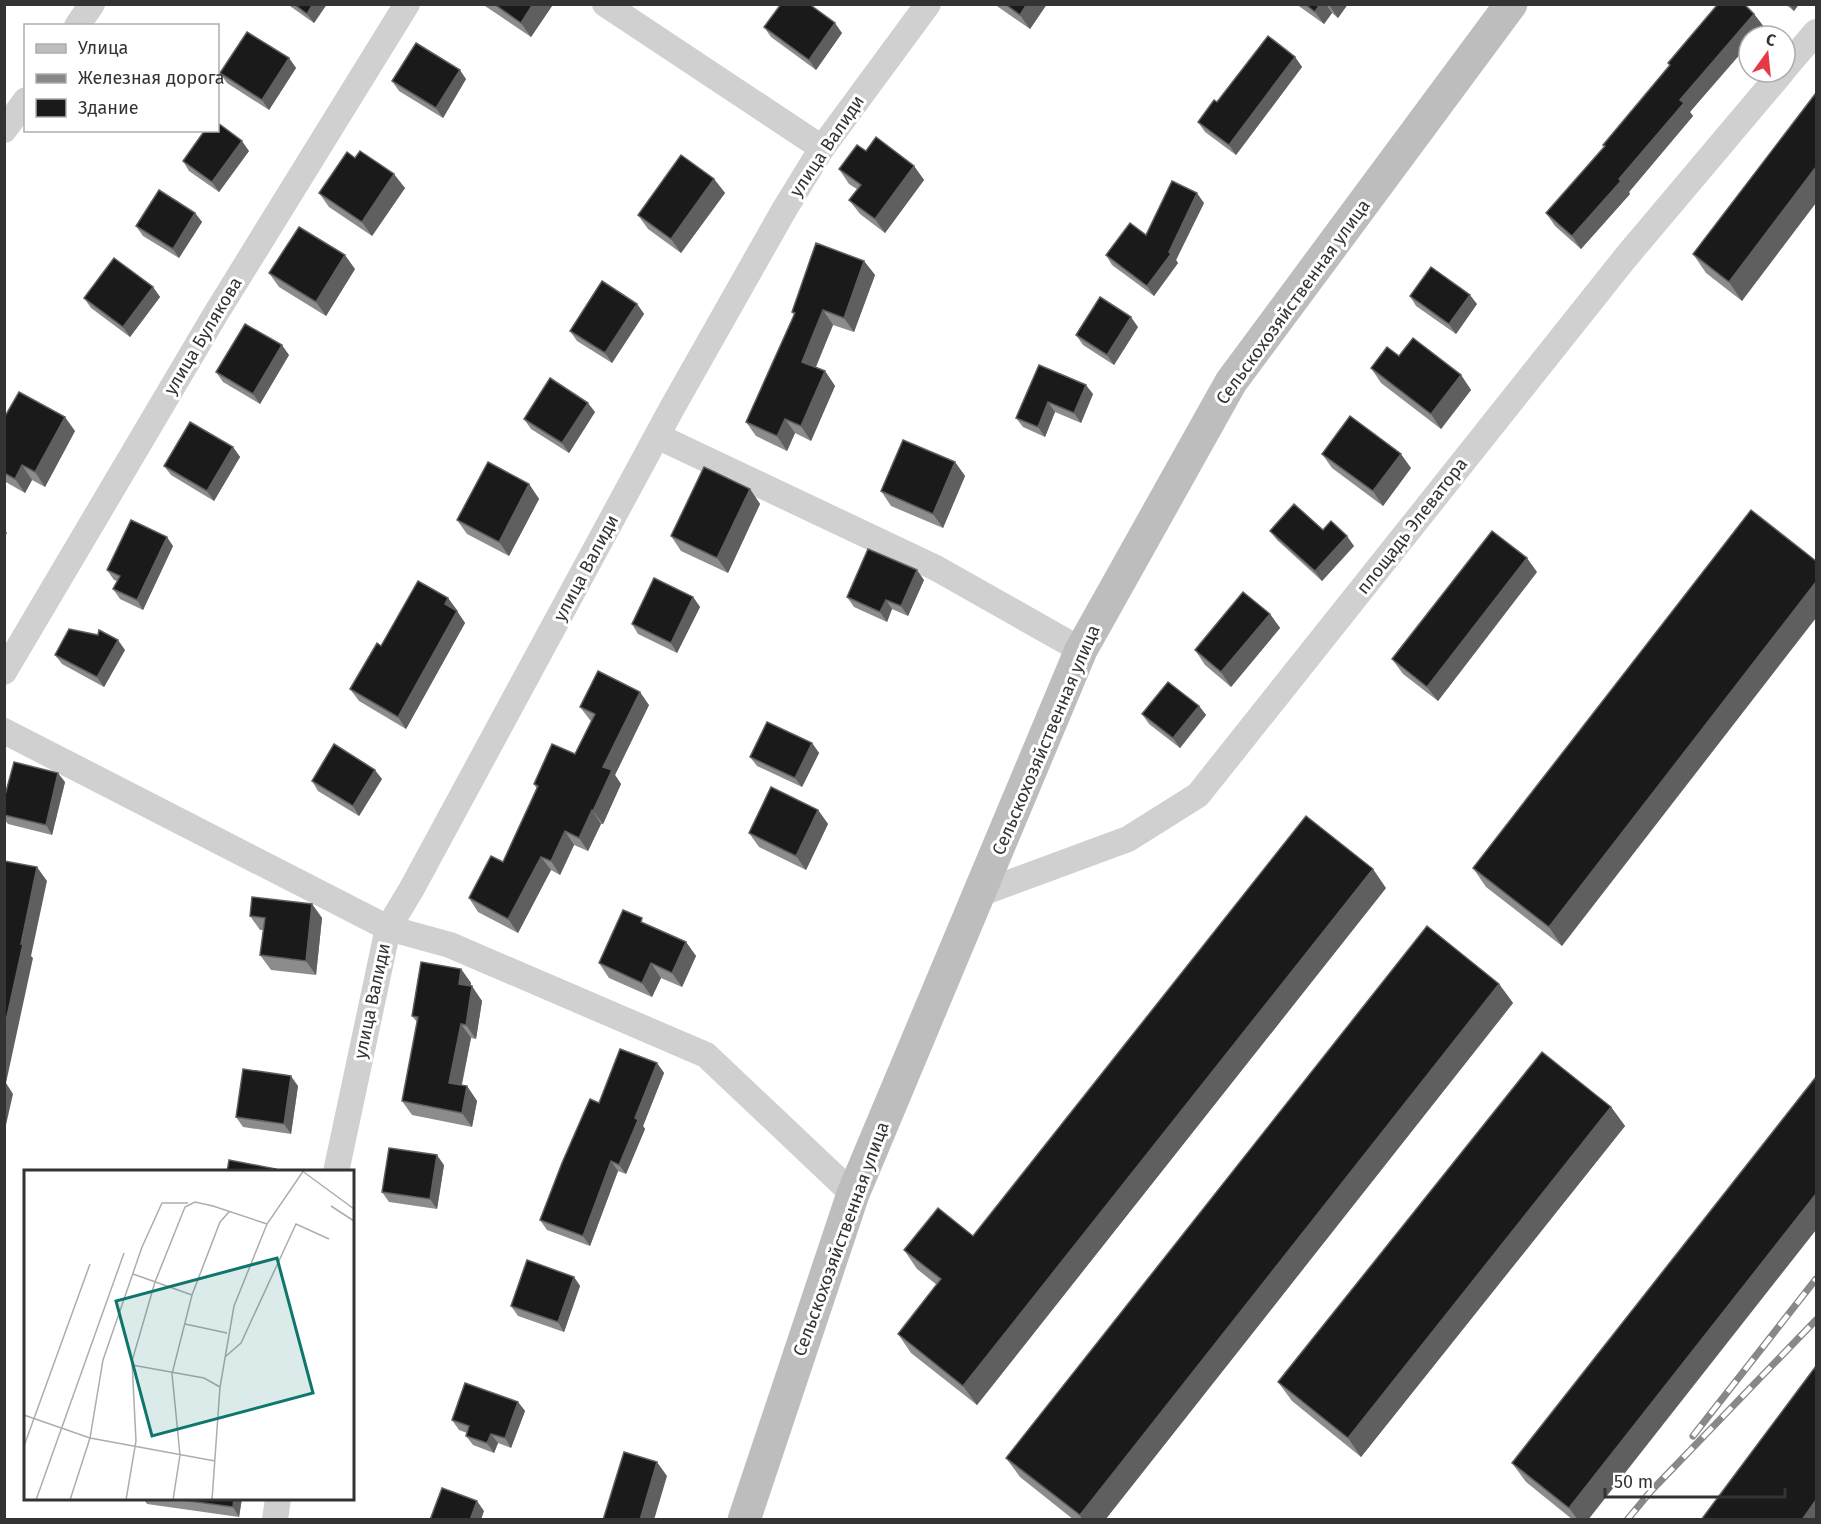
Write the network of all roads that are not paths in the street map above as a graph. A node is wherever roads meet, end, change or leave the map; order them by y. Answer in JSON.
{"nodes":[{"id":1,"x":92,"y":4,"type":"edge"},
{"id":2,"x":407,"y":4,"type":"edge"},
{"id":3,"x":605,"y":4,"type":"edge"},
{"id":4,"x":928,"y":4,"type":"edge"},
{"id":5,"x":1511,"y":4,"type":"edge"},
{"id":6,"x":78,"y":24,"type":"edge"},
{"id":7,"x":1816,"y":32,"type":"edge"},
{"id":8,"x":1797,"y":54,"type":"edge"},
{"id":9,"x":1772,"y":84,"type":"edge"},
{"id":10,"x":24,"y":103,"type":"edge"},
{"id":11,"x":4,"y":130,"type":"edge"},
{"id":12,"x":822,"y":148,"type":"junction"},
{"id":13,"x":657,"y":436,"type":"junction"},
{"id":14,"x":1081,"y":650,"type":"junction"},
{"id":15,"x":4,"y":672,"type":"edge"},
{"id":16,"x":4,"y":731,"type":"edge"},
{"id":17,"x":979,"y":894,"type":"junction"},
{"id":18,"x":388,"y":928,"type":"junction"},
{"id":19,"x":336,"y":1170,"type":"edge"},
{"id":20,"x":853,"y":1194,"type":"junction"},
{"id":21,"x":278,"y":1500,"type":"edge"},
{"id":22,"x":275,"y":1520,"type":"edge"},
{"id":23,"x":744,"y":1520,"type":"edge"}],
"edges":[{"from":1,"to":6,"type":"street"},
{"from":2,"to":15,"type":"street","name":"улица Булякова"},
{"from":3,"to":12,"type":"street"},
{"from":4,"to":12,"type":"street","name":"улица Валиди"},
{"from":5,"to":14,"type":"main road","name":"Сельскохозяйственная улица"},
{"from":7,"to":8,"type":"street"},
{"from":9,"to":17,"type":"street","name":"площадь Элеватора"},
{"from":10,"to":11,"type":"street"},
{"from":12,"to":13,"type":"street","name":"улица Валиди"},
{"from":13,"to":14,"type":"street"},
{"from":13,"to":18,"type":"street","name":"улица Валиди"},
{"from":14,"to":17,"type":"main road","name":"Сельскохозяйственная улица"},
{"from":16,"to":18,"type":"street"},
{"from":17,"to":20,"type":"main road","name":"Сельскохозяйственная улица"},
{"from":18,"to":19,"type":"street","name":"улица Валиди"},
{"from":18,"to":20,"type":"street"},
{"from":20,"to":23,"type":"main road","name":"Сельскохозяйственная улица"},
{"from":21,"to":22,"type":"street"}]}
